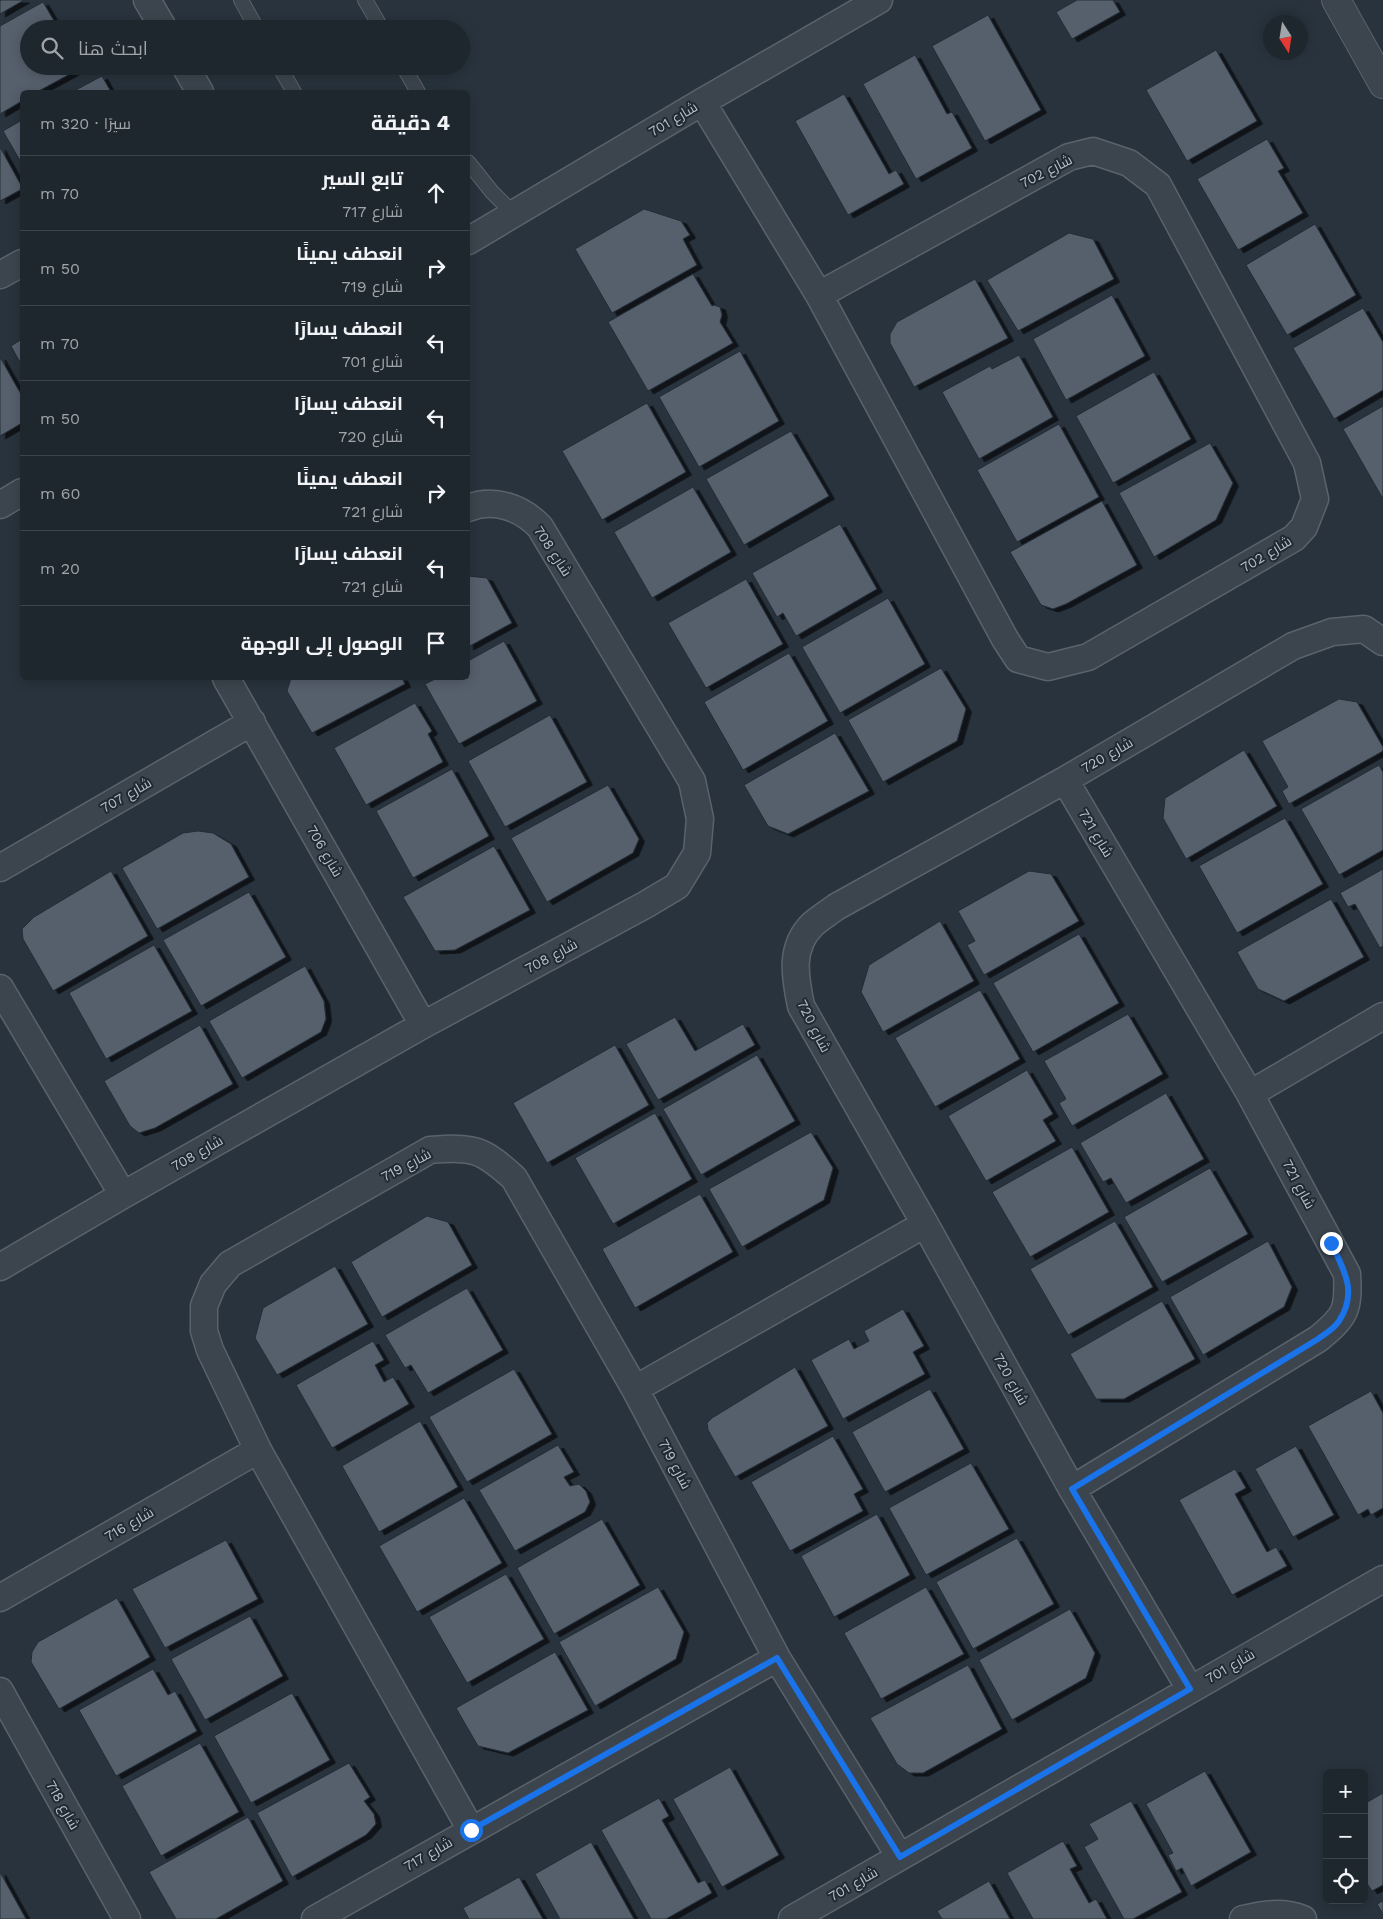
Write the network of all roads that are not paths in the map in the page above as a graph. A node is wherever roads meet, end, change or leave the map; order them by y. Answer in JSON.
{"nodes":[{"id":1,"x":147,"y":0,"type":"edge"},
{"id":2,"x":241,"y":0,"type":"edge"},
{"id":3,"x":365,"y":0,"type":"edge"},
{"id":4,"x":879,"y":0,"type":"edge"},
{"id":5,"x":1336,"y":0,"type":"edge"},
{"id":6,"x":159,"y":20,"type":"edge"},
{"id":7,"x":252,"y":20,"type":"edge"},
{"id":8,"x":377,"y":20,"type":"edge"},
{"id":9,"x":190,"y":75,"type":"edge"},
{"id":10,"x":284,"y":75,"type":"edge"},
{"id":11,"x":407,"y":75,"type":"edge"},
{"id":12,"x":1383,"y":84,"type":"edge"},
{"id":13,"x":199,"y":90,"type":"edge"},
{"id":14,"x":293,"y":90,"type":"edge"},
{"id":15,"x":414,"y":90,"type":"edge"},
{"id":16,"x":702,"y":102,"type":"junction"},
{"id":17,"x":470,"y":164,"type":"edge"},
{"id":18,"x":514,"y":214,"type":"junction"},
{"id":19,"x":470,"y":240,"type":"edge"},
{"id":20,"x":20,"y":264,"type":"edge"},
{"id":21,"x":0,"y":275,"type":"edge"},
{"id":22,"x":819,"y":295,"type":"junction"},
{"id":23,"x":20,"y":493,"type":"edge"},
{"id":24,"x":0,"y":505,"type":"edge"},
{"id":25,"x":470,"y":507,"type":"edge"},
{"id":26,"x":1383,"y":642,"type":"edge"},
{"id":27,"x":227,"y":680,"type":"edge"},
{"id":28,"x":252,"y":722,"type":"junction"},
{"id":29,"x":1065,"y":780,"type":"junction"},
{"id":30,"x":0,"y":868,"type":"edge"},
{"id":31,"x":0,"y":988,"type":"edge"},
{"id":32,"x":1383,"y":1016,"type":"edge"},
{"id":33,"x":423,"y":1025,"type":"junction"},
{"id":34,"x":1250,"y":1094,"type":"junction"},
{"id":35,"x":123,"y":1195,"type":"junction"},
{"id":36,"x":925,"y":1224,"type":"junction"},
{"id":37,"x":0,"y":1267,"type":"edge"},
{"id":38,"x":635,"y":1389,"type":"junction"},
{"id":39,"x":258,"y":1450,"type":"junction"},
{"id":40,"x":1072,"y":1489,"type":"junction"},
{"id":41,"x":1383,"y":1579,"type":"edge"},
{"id":42,"x":0,"y":1598,"type":"edge"},
{"id":43,"x":777,"y":1658,"type":"junction"},
{"id":44,"x":1190,"y":1689,"type":"junction"},
{"id":45,"x":0,"y":1691,"type":"edge"},
{"id":46,"x":471,"y":1830,"type":"junction"},
{"id":47,"x":900,"y":1857,"type":"junction"},
{"id":48,"x":127,"y":1919,"type":"edge"},
{"id":49,"x":315,"y":1919,"type":"edge"},
{"id":50,"x":792,"y":1919,"type":"edge"},
{"id":51,"x":1243,"y":1919,"type":"edge"},
{"id":52,"x":1303,"y":1919,"type":"edge"}],
"edges":[{"from":1,"to":6,"type":"street"},
{"from":2,"to":7,"type":"lane"},
{"from":3,"to":8,"type":"lane"},
{"from":4,"to":16,"type":"street","name":"شارع 701"},
{"from":5,"to":12,"type":"street"},
{"from":9,"to":13,"type":"street"},
{"from":10,"to":14,"type":"lane"},
{"from":11,"to":15,"type":"lane"},
{"from":16,"to":18,"type":"street","name":"شارع 701"},
{"from":16,"to":22,"type":"street","name":"شارع 702"},
{"from":17,"to":18,"type":"lane"},
{"from":18,"to":19,"type":"street","name":"شارع 701"},
{"from":20,"to":21,"type":"street"},
{"from":22,"to":22,"type":"street","name":"شارع 702"},
{"from":23,"to":24,"type":"street"},
{"from":25,"to":33,"type":"street","name":"شارع 708"},
{"from":26,"to":29,"type":"street","name":"شارع 720"},
{"from":27,"to":28,"type":"street","name":"شارع 706"},
{"from":28,"to":30,"type":"street","name":"شارع 707"},
{"from":28,"to":33,"type":"street","name":"شارع 706"},
{"from":29,"to":34,"type":"street","name":"شارع 721"},
{"from":29,"to":36,"type":"street","name":"شارع 720"},
{"from":31,"to":35,"type":"street"},
{"from":32,"to":34,"type":"street"},
{"from":33,"to":35,"type":"street","name":"شارع 708"},
{"from":34,"to":40,"type":"street","name":"شارع 721"},
{"from":35,"to":37,"type":"street","name":"شارع 708"},
{"from":36,"to":38,"type":"street"},
{"from":36,"to":40,"type":"street","name":"شارع 720"},
{"from":38,"to":39,"type":"street","name":"شارع 719"},
{"from":38,"to":43,"type":"street","name":"شارع 719"},
{"from":39,"to":42,"type":"street","name":"شارع 716"},
{"from":39,"to":46,"type":"street","name":"شارع 719"},
{"from":40,"to":44,"type":"street","name":"شارع 720"},
{"from":41,"to":44,"type":"street","name":"شارع 701"},
{"from":43,"to":46,"type":"street","name":"شارع 717"},
{"from":43,"to":47,"type":"street","name":"شارع 719"},
{"from":44,"to":47,"type":"street","name":"شارع 701"},
{"from":45,"to":48,"type":"street","name":"شارع 718"},
{"from":46,"to":49,"type":"street","name":"شارع 717"},
{"from":47,"to":50,"type":"street","name":"شارع 701"},
{"from":51,"to":52,"type":"street"}]}
